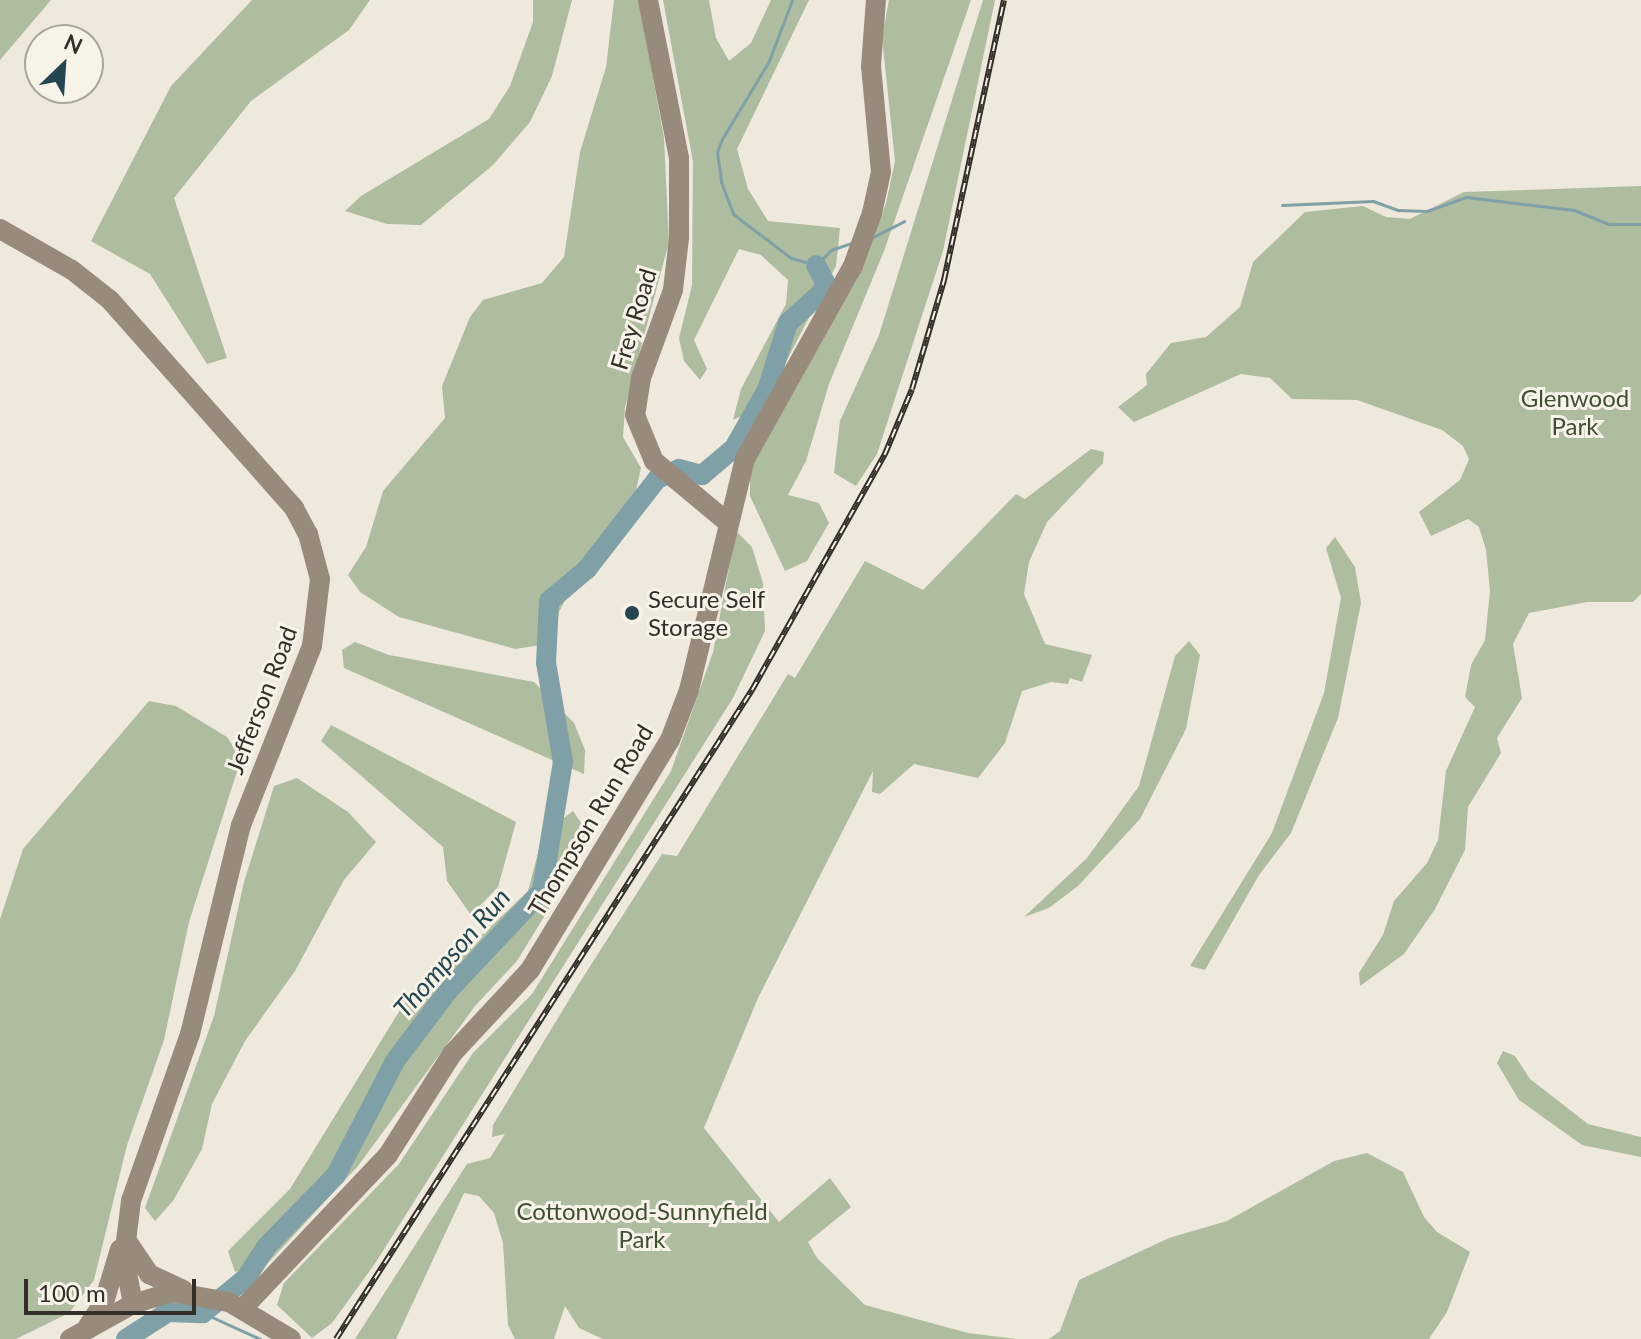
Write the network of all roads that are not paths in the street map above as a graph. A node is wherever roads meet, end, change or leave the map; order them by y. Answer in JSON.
{"nodes":[{"id":1,"x":648,"y":0,"type":"edge"},
{"id":2,"x":876,"y":0,"type":"edge"},
{"id":3,"x":0,"y":229,"type":"edge"},
{"id":4,"x":727,"y":522,"type":"junction"},
{"id":5,"x":125,"y":1230,"type":"junction"},
{"id":6,"x":219,"y":1300,"type":"junction"},
{"id":7,"x":133,"y":1304,"type":"junction"},
{"id":8,"x":78,"y":1335,"type":"edge"},
{"id":9,"x":291,"y":1339,"type":"edge"}],
"edges":[{"from":1,"to":4,"type":"street","name":"Frey Road"},
{"from":2,"to":4,"type":"street","name":"Thompson Run Road"},
{"from":3,"to":5,"type":"street","name":"Jefferson Road"},
{"from":4,"to":6,"type":"street","name":"Thompson Run Road"},
{"from":5,"to":6,"type":"street"},
{"from":5,"to":7,"type":"street","name":"Jefferson Road"},
{"from":5,"to":8,"type":"street"},
{"from":6,"to":7,"type":"street"},
{"from":6,"to":9,"type":"street"},
{"from":7,"to":8,"type":"street"}]}
